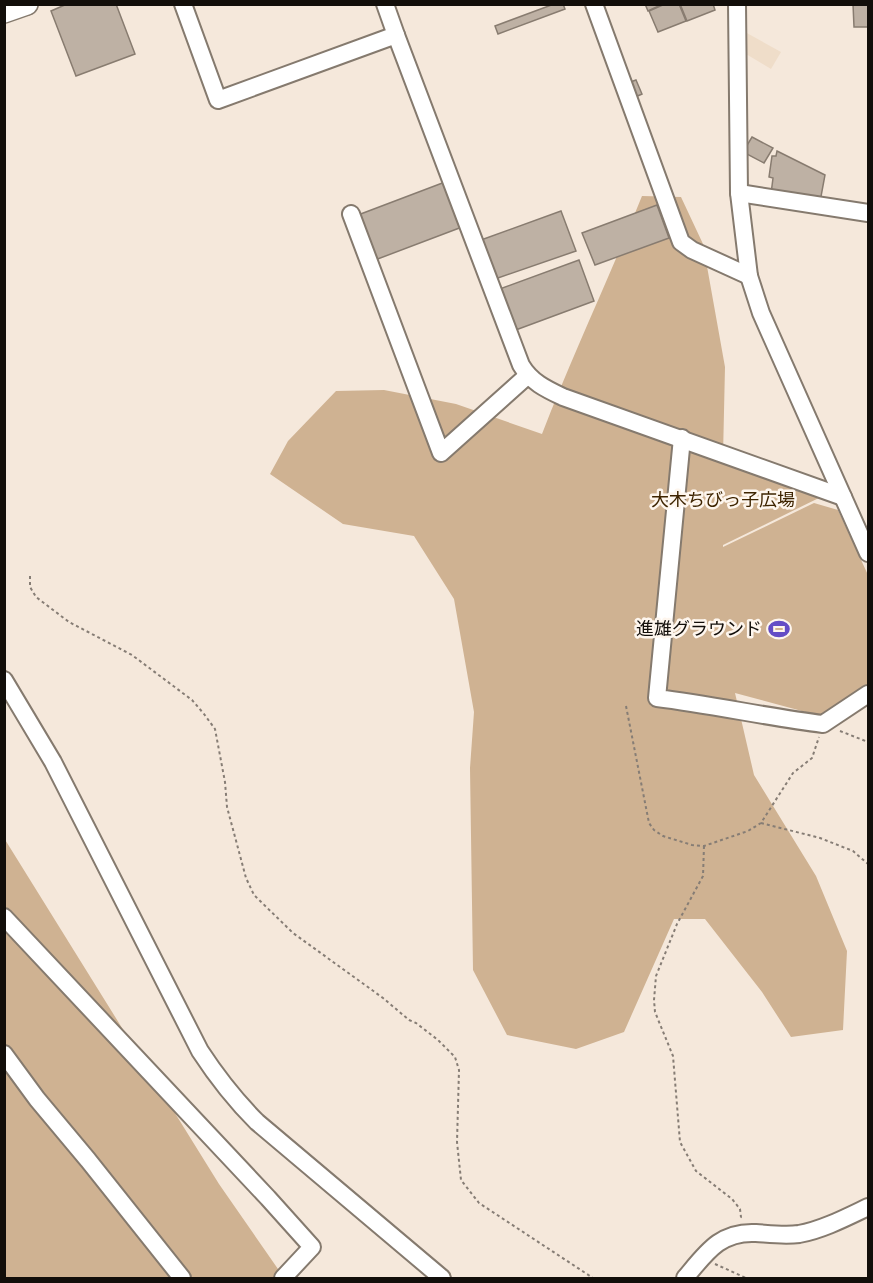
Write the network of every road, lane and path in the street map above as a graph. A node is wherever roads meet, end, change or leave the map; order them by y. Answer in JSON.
{"nodes":[{"id":1,"x":27,"y":4,"type":"edge"},
{"id":2,"x":183,"y":4,"type":"edge"},
{"id":3,"x":386,"y":4,"type":"edge"},
{"id":4,"x":594,"y":4,"type":"edge"},
{"id":5,"x":737,"y":4,"type":"edge"},
{"id":6,"x":4,"y":12,"type":"edge"},
{"id":7,"x":396,"y":35,"type":"junction"},
{"id":8,"x":739,"y":193,"type":"junction"},
{"id":9,"x":868,"y":213,"type":"edge"},
{"id":10,"x":351,"y":214,"type":"dead end"},
{"id":11,"x":749,"y":276,"type":"junction"},
{"id":12,"x":527,"y":376,"type":"junction"},
{"id":13,"x":682,"y":438,"type":"junction"},
{"id":14,"x":843,"y":497,"type":"junction"},
{"id":15,"x":868,"y":553,"type":"edge"},
{"id":16,"x":30,"y":576,"type":"dead end"},
{"id":17,"x":4,"y":680,"type":"edge"},
{"id":18,"x":868,"y":694,"type":"edge"},
{"id":19,"x":626,"y":706,"type":"dead end"},
{"id":20,"x":823,"y":724,"type":"junction"},
{"id":21,"x":868,"y":742,"type":"edge"},
{"id":22,"x":761,"y":823,"type":"junction"},
{"id":23,"x":704,"y":846,"type":"junction"},
{"id":24,"x":868,"y":864,"type":"edge"},
{"id":25,"x":4,"y":917,"type":"edge"},
{"id":26,"x":4,"y":1054,"type":"edge"},
{"id":27,"x":868,"y":1207,"type":"edge"},
{"id":28,"x":734,"y":1225,"type":"dead end"},
{"id":29,"x":705,"y":1255,"type":"junction"},
{"id":30,"x":182,"y":1278,"type":"edge"},
{"id":31,"x":283,"y":1278,"type":"edge"},
{"id":32,"x":442,"y":1278,"type":"edge"},
{"id":33,"x":593,"y":1278,"type":"edge"},
{"id":34,"x":685,"y":1278,"type":"edge"},
{"id":35,"x":746,"y":1278,"type":"edge"}],
"edges":[{"from":1,"to":6,"type":"main road"},
{"from":2,"to":7,"type":"street"},
{"from":3,"to":7,"type":"street"},
{"from":4,"to":11,"type":"street"},
{"from":5,"to":8,"type":"street"},
{"from":7,"to":12,"type":"street"},
{"from":8,"to":9,"type":"street"},
{"from":8,"to":11,"type":"street"},
{"from":10,"to":12,"type":"street"},
{"from":11,"to":14,"type":"street"},
{"from":12,"to":13,"type":"street"},
{"from":13,"to":14,"type":"street"},
{"from":13,"to":20,"type":"street"},
{"from":14,"to":15,"type":"street"},
{"from":16,"to":33,"type":"path"},
{"from":17,"to":32,"type":"street"},
{"from":18,"to":20,"type":"street"},
{"from":19,"to":23,"type":"path"},
{"from":20,"to":21,"type":"path"},
{"from":20,"to":22,"type":"path"},
{"from":22,"to":23,"type":"path"},
{"from":22,"to":24,"type":"path"},
{"from":23,"to":28,"type":"path"},
{"from":25,"to":31,"type":"street"},
{"from":26,"to":30,"type":"street"},
{"from":27,"to":29,"type":"street"},
{"from":29,"to":34,"type":"street"},
{"from":29,"to":35,"type":"path"}]}
